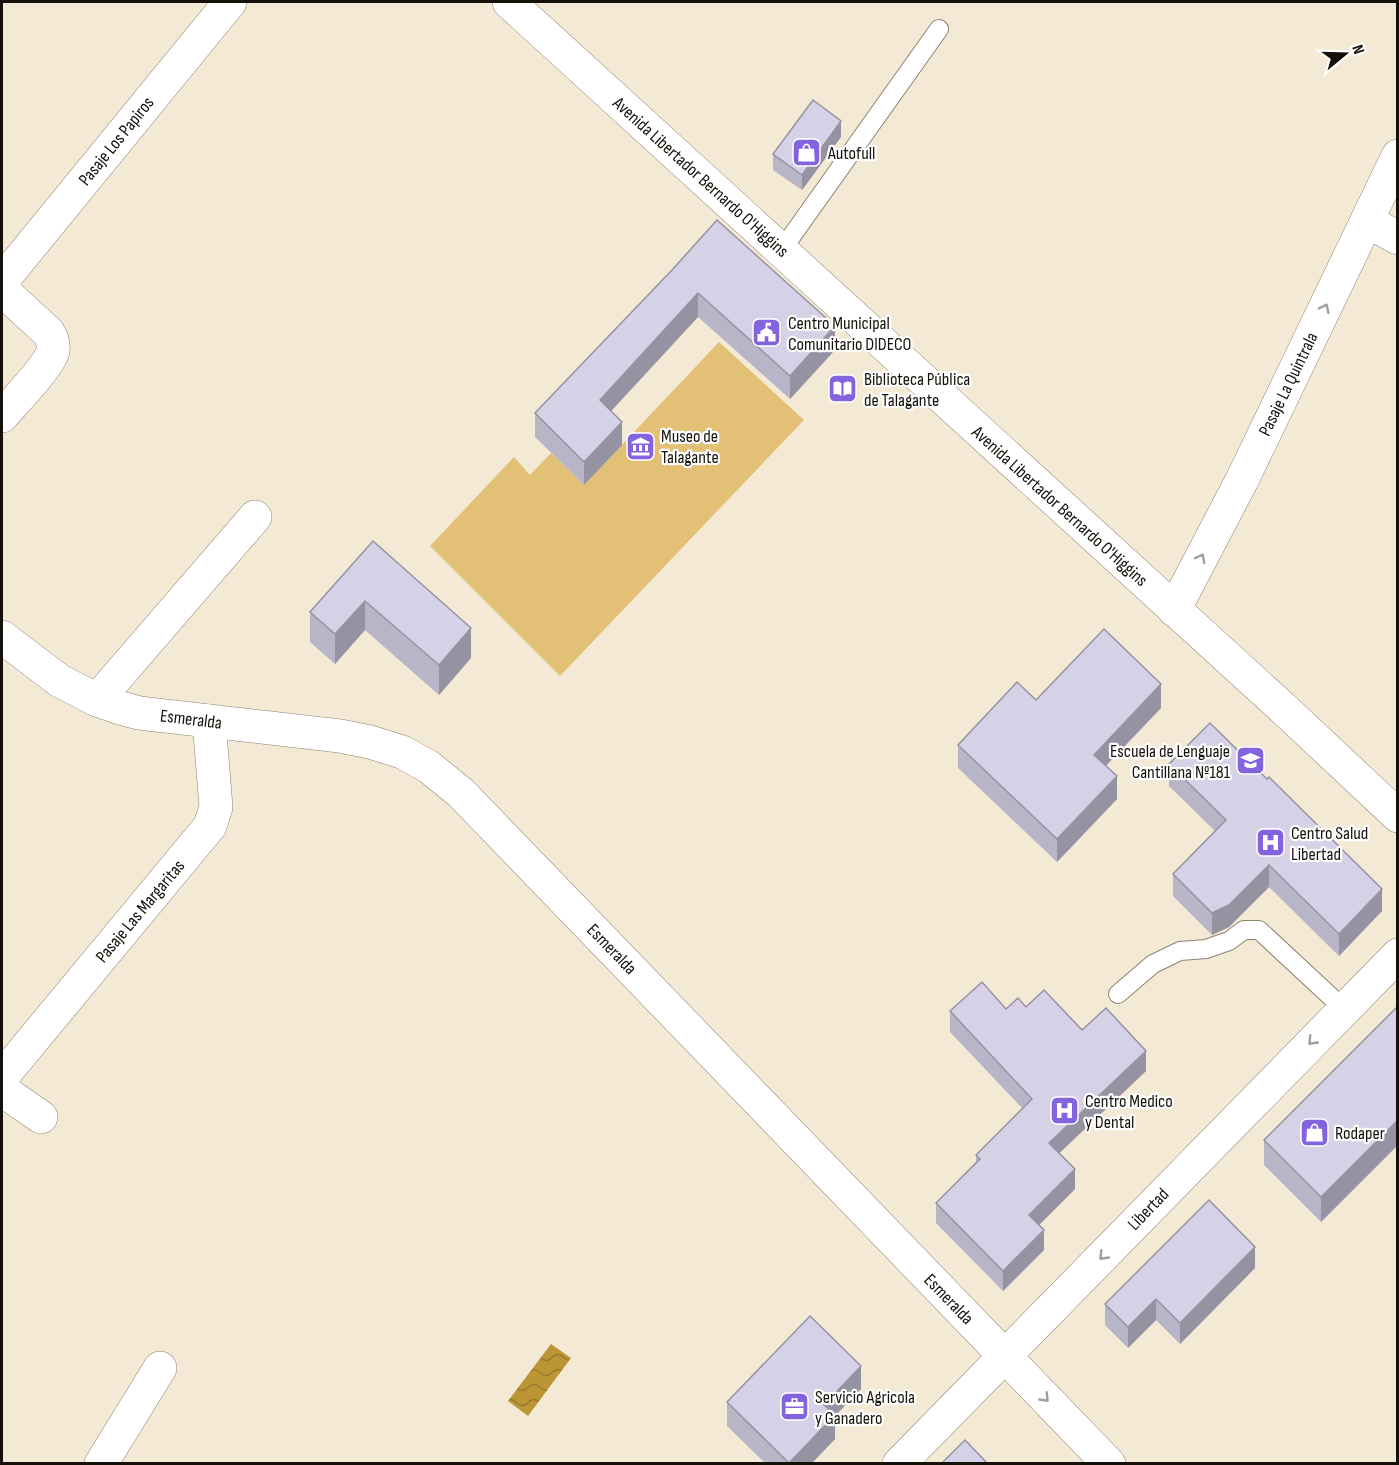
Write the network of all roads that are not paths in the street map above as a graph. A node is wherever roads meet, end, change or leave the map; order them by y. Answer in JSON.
{"nodes":[{"id":1,"x":230,"y":2,"type":"edge"},
{"id":2,"x":509,"y":2,"type":"edge"},
{"id":3,"x":939,"y":29,"type":"dead end"},
{"id":4,"x":1398,"y":156,"type":"edge"},
{"id":5,"x":1366,"y":221,"type":"junction"},
{"id":6,"x":1398,"y":238,"type":"edge"},
{"id":7,"x":781,"y":250,"type":"junction"},
{"id":8,"x":2,"y":280,"type":"edge"},
{"id":9,"x":2,"y":290,"type":"edge"},
{"id":10,"x":2,"y":416,"type":"edge"},
{"id":11,"x":255,"y":518,"type":"dead end"},
{"id":12,"x":1174,"y":610,"type":"junction"},
{"id":13,"x":2,"y":637,"type":"edge"},
{"id":14,"x":97,"y":700,"type":"junction"},
{"id":15,"x":209,"y":721,"type":"junction"},
{"id":16,"x":1398,"y":816,"type":"edge"},
{"id":17,"x":1398,"y":955,"type":"edge"},
{"id":18,"x":1118,"y":994,"type":"dead end"},
{"id":19,"x":1344,"y":1009,"type":"junction"},
{"id":20,"x":2,"y":1077,"type":"edge"},
{"id":21,"x":2,"y":1090,"type":"edge"},
{"id":22,"x":41,"y":1117,"type":"dead end"},
{"id":23,"x":1004,"y":1356,"type":"junction"},
{"id":24,"x":160,"y":1368,"type":"dead end"},
{"id":25,"x":101,"y":1464,"type":"edge"},
{"id":26,"x":899,"y":1464,"type":"edge"},
{"id":27,"x":1109,"y":1464,"type":"edge"}],
"edges":[{"from":1,"to":8,"type":"street","name":"Pasaje Los Papiros"},
{"from":2,"to":7,"type":"street","name":"Avenida Libertador Bernardo O'Higgins"},
{"from":3,"to":7,"type":"lane"},
{"from":4,"to":5,"type":"street","name":"Pasaje La Quintrala"},
{"from":5,"to":6,"type":"street"},
{"from":12,"to":5,"type":"street","name":"Pasaje La Quintrala","one_way":true},
{"from":7,"to":12,"type":"street","name":"Avenida Libertador Bernardo O'Higgins"},
{"from":9,"to":10,"type":"street"},
{"from":11,"to":14,"type":"street"},
{"from":12,"to":16,"type":"street","name":"Avenida Libertador Bernardo O'Higgins"},
{"from":13,"to":14,"type":"street","name":"Esmeralda"},
{"from":14,"to":15,"type":"street","name":"Esmeralda"},
{"from":15,"to":20,"type":"street","name":"Pasaje Las Margaritas"},
{"from":15,"to":23,"type":"street","name":"Esmeralda"},
{"from":17,"to":19,"type":"street","name":"Libertad"},
{"from":18,"to":19,"type":"lane"},
{"from":19,"to":23,"type":"street","name":"Libertad","one_way":true},
{"from":21,"to":22,"type":"street"},
{"from":23,"to":26,"type":"street","name":"Libertad"},
{"from":23,"to":27,"type":"street","name":"Esmeralda","one_way":true},
{"from":24,"to":25,"type":"street"}]}
